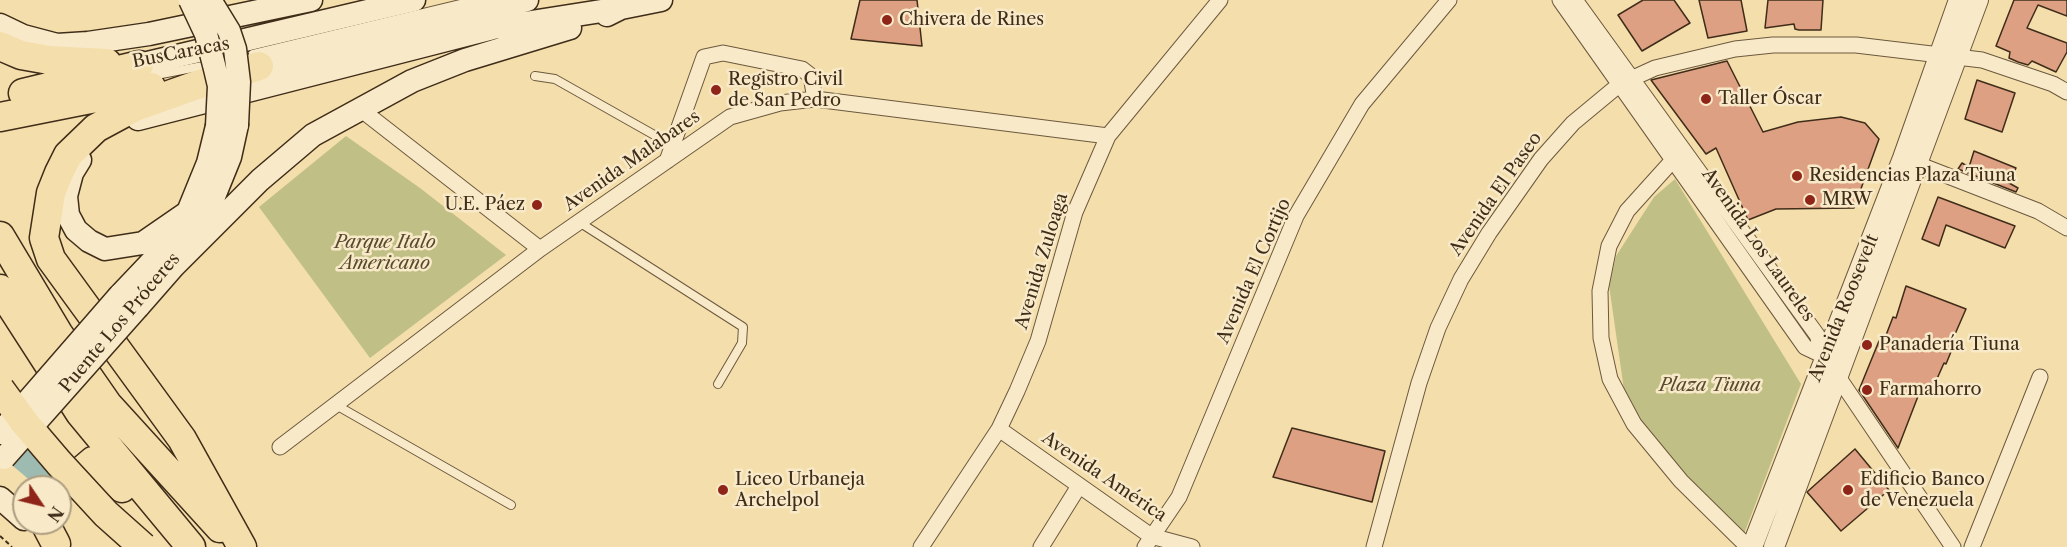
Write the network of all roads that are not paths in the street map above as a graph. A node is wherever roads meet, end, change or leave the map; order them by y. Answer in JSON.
{"nodes":[{"id":1,"x":190,"y":0,"type":"edge"},
{"id":2,"x":210,"y":0,"type":"edge"},
{"id":3,"x":312,"y":0,"type":"edge"},
{"id":4,"x":477,"y":0,"type":"edge"},
{"id":5,"x":527,"y":0,"type":"edge"},
{"id":6,"x":662,"y":0,"type":"edge"},
{"id":7,"x":1221,"y":0,"type":"edge"},
{"id":8,"x":1449,"y":0,"type":"edge"},
{"id":9,"x":1560,"y":0,"type":"edge"},
{"id":10,"x":1575,"y":0,"type":"edge"},
{"id":11,"x":1959,"y":0,"type":"edge"},
{"id":12,"x":1978,"y":0,"type":"edge"},
{"id":13,"x":404,"y":1,"type":"edge"},
{"id":14,"x":621,"y":8,"type":"junction"},
{"id":15,"x":0,"y":25,"type":"edge"},
{"id":16,"x":316,"y":40,"type":"junction"},
{"id":17,"x":0,"y":46,"type":"edge"},
{"id":18,"x":1950,"y":56,"type":"junction"},
{"id":19,"x":259,"y":66,"type":"junction"},
{"id":20,"x":134,"y":74,"type":"junction"},
{"id":21,"x":536,"y":76,"type":"dead end"},
{"id":22,"x":1625,"y":81,"type":"junction"},
{"id":23,"x":2067,"y":92,"type":"edge"},
{"id":24,"x":0,"y":97,"type":"edge"},
{"id":25,"x":815,"y":99,"type":"junction"},
{"id":26,"x":359,"y":108,"type":"junction"},
{"id":27,"x":0,"y":117,"type":"edge"},
{"id":28,"x":227,"y":125,"type":"junction"},
{"id":29,"x":1108,"y":136,"type":"junction"},
{"id":30,"x":672,"y":145,"type":"junction"},
{"id":31,"x":1678,"y":154,"type":"junction"},
{"id":32,"x":667,"y":161,"type":"junction"},
{"id":33,"x":1911,"y":161,"type":"junction"},
{"id":34,"x":188,"y":212,"type":"junction"},
{"id":35,"x":579,"y":222,"type":"junction"},
{"id":36,"x":2067,"y":228,"type":"edge"},
{"id":37,"x":0,"y":236,"type":"edge"},
{"id":38,"x":540,"y":249,"type":"junction"},
{"id":39,"x":172,"y":267,"type":"junction"},
{"id":40,"x":0,"y":289,"type":"edge"},
{"id":41,"x":129,"y":301,"type":"junction"},
{"id":42,"x":1824,"y":356,"type":"junction"},
{"id":43,"x":1839,"y":376,"type":"junction"},
{"id":44,"x":2040,"y":377,"type":"dead end"},
{"id":45,"x":718,"y":384,"type":"dead end"},
{"id":46,"x":0,"y":389,"type":"edge"},
{"id":47,"x":336,"y":405,"type":"junction"},
{"id":48,"x":999,"y":429,"type":"junction"},
{"id":49,"x":0,"y":434,"type":"edge"},
{"id":50,"x":280,"y":447,"type":"dead end"},
{"id":51,"x":2,"y":461,"type":"edge"},
{"id":52,"x":72,"y":477,"type":"edge"},
{"id":53,"x":1079,"y":486,"type":"junction"},
{"id":54,"x":0,"y":498,"type":"edge"},
{"id":55,"x":511,"y":505,"type":"dead end"},
{"id":56,"x":12,"y":508,"type":"edge"},
{"id":57,"x":1148,"y":542,"type":"edge"},
{"id":58,"x":143,"y":547,"type":"edge"},
{"id":59,"x":190,"y":547,"type":"edge"},
{"id":60,"x":240,"y":547,"type":"edge"},
{"id":61,"x":921,"y":547,"type":"edge"},
{"id":62,"x":1041,"y":547,"type":"edge"},
{"id":63,"x":1192,"y":547,"type":"edge"},
{"id":64,"x":1374,"y":547,"type":"edge"},
{"id":65,"x":1750,"y":547,"type":"edge"},
{"id":66,"x":1774,"y":547,"type":"edge"},
{"id":67,"x":1953,"y":547,"type":"edge"},
{"id":68,"x":1972,"y":547,"type":"edge"}],
"edges":[{"from":1,"to":28,"type":"main road","name":"Puente Los Próceres","bridge":true},
{"from":2,"to":28,"type":"main road","name":"Puente Los Próceres","bridge":true},
{"from":3,"to":15,"type":"main road"},
{"from":4,"to":16,"type":"lane","name":"BusCaracas"},
{"from":5,"to":19,"type":"main road"},
{"from":6,"to":14,"type":"main road"},
{"from":7,"to":29,"type":"street","name":"Avenida Zuloaga"},
{"from":8,"to":57,"type":"street","name":"Avenida El Cortijo"},
{"from":9,"to":22,"type":"street","name":"Avenida Los Laureles"},
{"from":10,"to":22,"type":"street","name":"Avenida Los Laureles"},
{"from":11,"to":18,"type":"street","name":"Avenida Roosevelt"},
{"from":12,"to":18,"type":"street","name":"Avenida Roosevelt"},
{"from":13,"to":20,"type":"main road"},
{"from":14,"to":26,"type":"main road"},
{"from":14,"to":34,"type":"main road"},
{"from":16,"to":19,"type":"lane","name":"BusCaracas"},
{"from":16,"to":20,"type":"lane","name":"BusCaracas"},
{"from":17,"to":20,"type":"highway"},
{"from":18,"to":22,"type":"street","name":"Avenida El Paseo"},
{"from":18,"to":23,"type":"street","name":"Avenida El Paseo"},
{"from":18,"to":33,"type":"street","name":"Avenida Roosevelt"},
{"from":19,"to":27,"type":"highway"},
{"from":19,"to":60,"type":"highway"},
{"from":20,"to":24,"type":"highway"},
{"from":21,"to":30,"type":"lane"},
{"from":22,"to":31,"type":"street","name":"Avenida Los Laureles"},
{"from":22,"to":64,"type":"street","name":"Avenida El Paseo"},
{"from":25,"to":29,"type":"street","name":"Avenida Malabares"},
{"from":25,"to":30,"type":"street"},
{"from":25,"to":32,"type":"street","name":"Avenida Malabares"},
{"from":26,"to":38,"type":"street"},
{"from":26,"to":39,"type":"main road"},
{"from":28,"to":34,"type":"main road","name":"Puente Los Próceres"},
{"from":28,"to":39,"type":"main road","name":"Puente Los Próceres"},
{"from":29,"to":48,"type":"street","name":"Avenida Zuloaga"},
{"from":30,"to":32,"type":"street"},
{"from":31,"to":42,"type":"street","name":"Avenida Los Laureles"},
{"from":31,"to":65,"type":"street"},
{"from":32,"to":35,"type":"street","name":"Avenida Malabares"},
{"from":33,"to":36,"type":"street"},
{"from":33,"to":42,"type":"street","name":"Avenida Roosevelt"},
{"from":33,"to":43,"type":"street","name":"Avenida Roosevelt"},
{"from":34,"to":41,"type":"main road","name":"Puente Los Próceres"},
{"from":35,"to":38,"type":"street","name":"Avenida Malabares"},
{"from":35,"to":45,"type":"lane"},
{"from":37,"to":60,"type":"highway"},
{"from":38,"to":47,"type":"street","name":"Avenida Malabares"},
{"from":39,"to":41,"type":"main road","name":"Puente Los Próceres"},
{"from":40,"to":59,"type":"highway"},
{"from":41,"to":49,"type":"main road","name":"Puente Los Próceres","bridge":true},
{"from":41,"to":51,"type":"main road","name":"Puente Los Próceres","bridge":true},
{"from":42,"to":43,"type":"street","name":"Avenida Los Laureles"},
{"from":42,"to":65,"type":"street","name":"Avenida Roosevelt"},
{"from":43,"to":66,"type":"street","name":"Avenida Roosevelt"},
{"from":43,"to":67,"type":"street"},
{"from":44,"to":68,"type":"street"},
{"from":46,"to":58,"type":"highway","bridge":true},
{"from":47,"to":50,"type":"street","name":"Avenida Malabares"},
{"from":47,"to":55,"type":"lane"},
{"from":48,"to":53,"type":"street","name":"Avenida América"},
{"from":48,"to":61,"type":"street","name":"Avenida Zuloaga"},
{"from":52,"to":59,"type":"highway"},
{"from":53,"to":57,"type":"street","name":"Avenida América"},
{"from":53,"to":62,"type":"street"},
{"from":54,"to":56,"type":"main road"},
{"from":57,"to":63,"type":"street","name":"Avenida América"}]}
